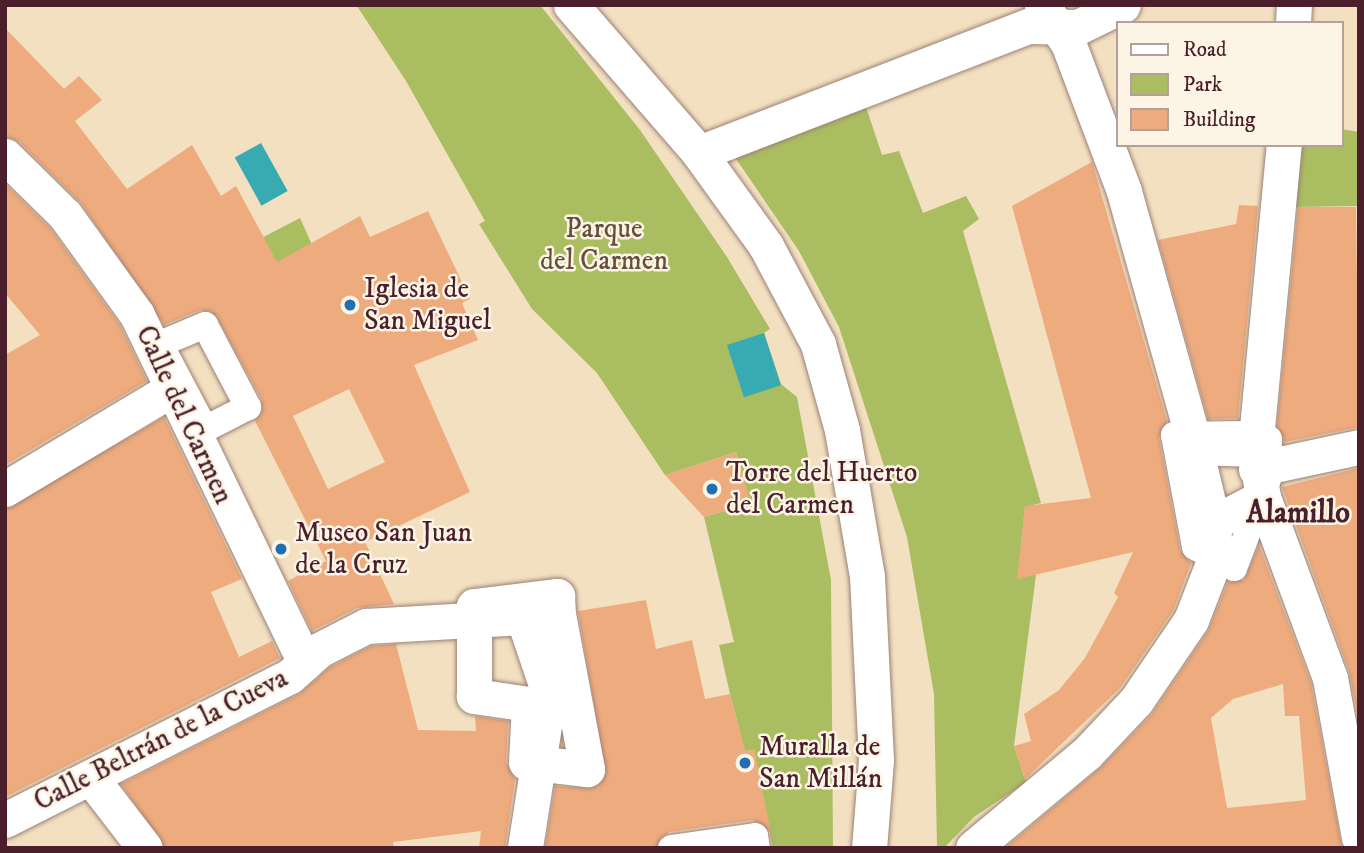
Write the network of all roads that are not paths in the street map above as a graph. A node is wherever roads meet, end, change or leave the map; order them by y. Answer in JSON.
{"nodes":[{"id":1,"x":571,"y":5,"type":"edge"},
{"id":2,"x":1123,"y":5,"type":"edge"},
{"id":3,"x":1051,"y":16,"type":"edge"},
{"id":4,"x":1284,"y":147,"type":"edge"},
{"id":5,"x":699,"y":153,"type":"junction"},
{"id":6,"x":5,"y":156,"type":"edge"},
{"id":7,"x":173,"y":388,"type":"junction"},
{"id":8,"x":1193,"y":441,"type":"junction"},
{"id":9,"x":1359,"y":447,"type":"edge"},
{"id":10,"x":1260,"y":463,"type":"junction"},
{"id":11,"x":5,"y":489,"type":"edge"},
{"id":12,"x":1213,"y":523,"type":"junction"},
{"id":13,"x":1214,"y":558,"type":"junction"},
{"id":14,"x":472,"y":617,"type":"junction"},
{"id":15,"x":305,"y":663,"type":"junction"},
{"id":16,"x":537,"y":763,"type":"junction"},
{"id":17,"x":91,"y":778,"type":"junction"},
{"id":18,"x":5,"y":820,"type":"edge"},
{"id":19,"x":1359,"y":837,"type":"edge"},
{"id":20,"x":751,"y":847,"type":"edge"},
{"id":21,"x":145,"y":848,"type":"edge"},
{"id":22,"x":525,"y":848,"type":"edge"},
{"id":23,"x":671,"y":848,"type":"edge"},
{"id":24,"x":869,"y":848,"type":"edge"},
{"id":25,"x":973,"y":848,"type":"edge"}],
"edges":[{"from":1,"to":5,"type":"street"},
{"from":2,"to":3,"type":"street"},
{"from":3,"to":5,"type":"street"},
{"from":3,"to":8,"type":"street"},
{"from":4,"to":10,"type":"street"},
{"from":5,"to":24,"type":"street"},
{"from":6,"to":7,"type":"street","name":"Calle del Carmen"},
{"from":7,"to":11,"type":"street"},
{"from":7,"to":15,"type":"street","name":"Calle del Carmen"},
{"from":8,"to":10,"type":"street"},
{"from":8,"to":12,"type":"street"},
{"from":8,"to":13,"type":"street"},
{"from":9,"to":10,"type":"street"},
{"from":10,"to":12,"type":"street"},
{"from":10,"to":13,"type":"street"},
{"from":10,"to":19,"type":"street"},
{"from":12,"to":13,"type":"street"},
{"from":13,"to":25,"type":"street"},
{"from":14,"to":15,"type":"street","name":"Calle Beltrán de la Cueva"},
{"from":14,"to":16,"type":"street","name":"Calle Beltrán de la Cueva"},
{"from":14,"to":16,"type":"street"},
{"from":14,"to":16,"type":"street"},
{"from":15,"to":17,"type":"street","name":"Calle Beltrán de la Cueva"},
{"from":16,"to":22,"type":"street"},
{"from":17,"to":18,"type":"street","name":"Calle Beltrán de la Cueva"},
{"from":17,"to":21,"type":"street"},
{"from":20,"to":23,"type":"street"}]}
